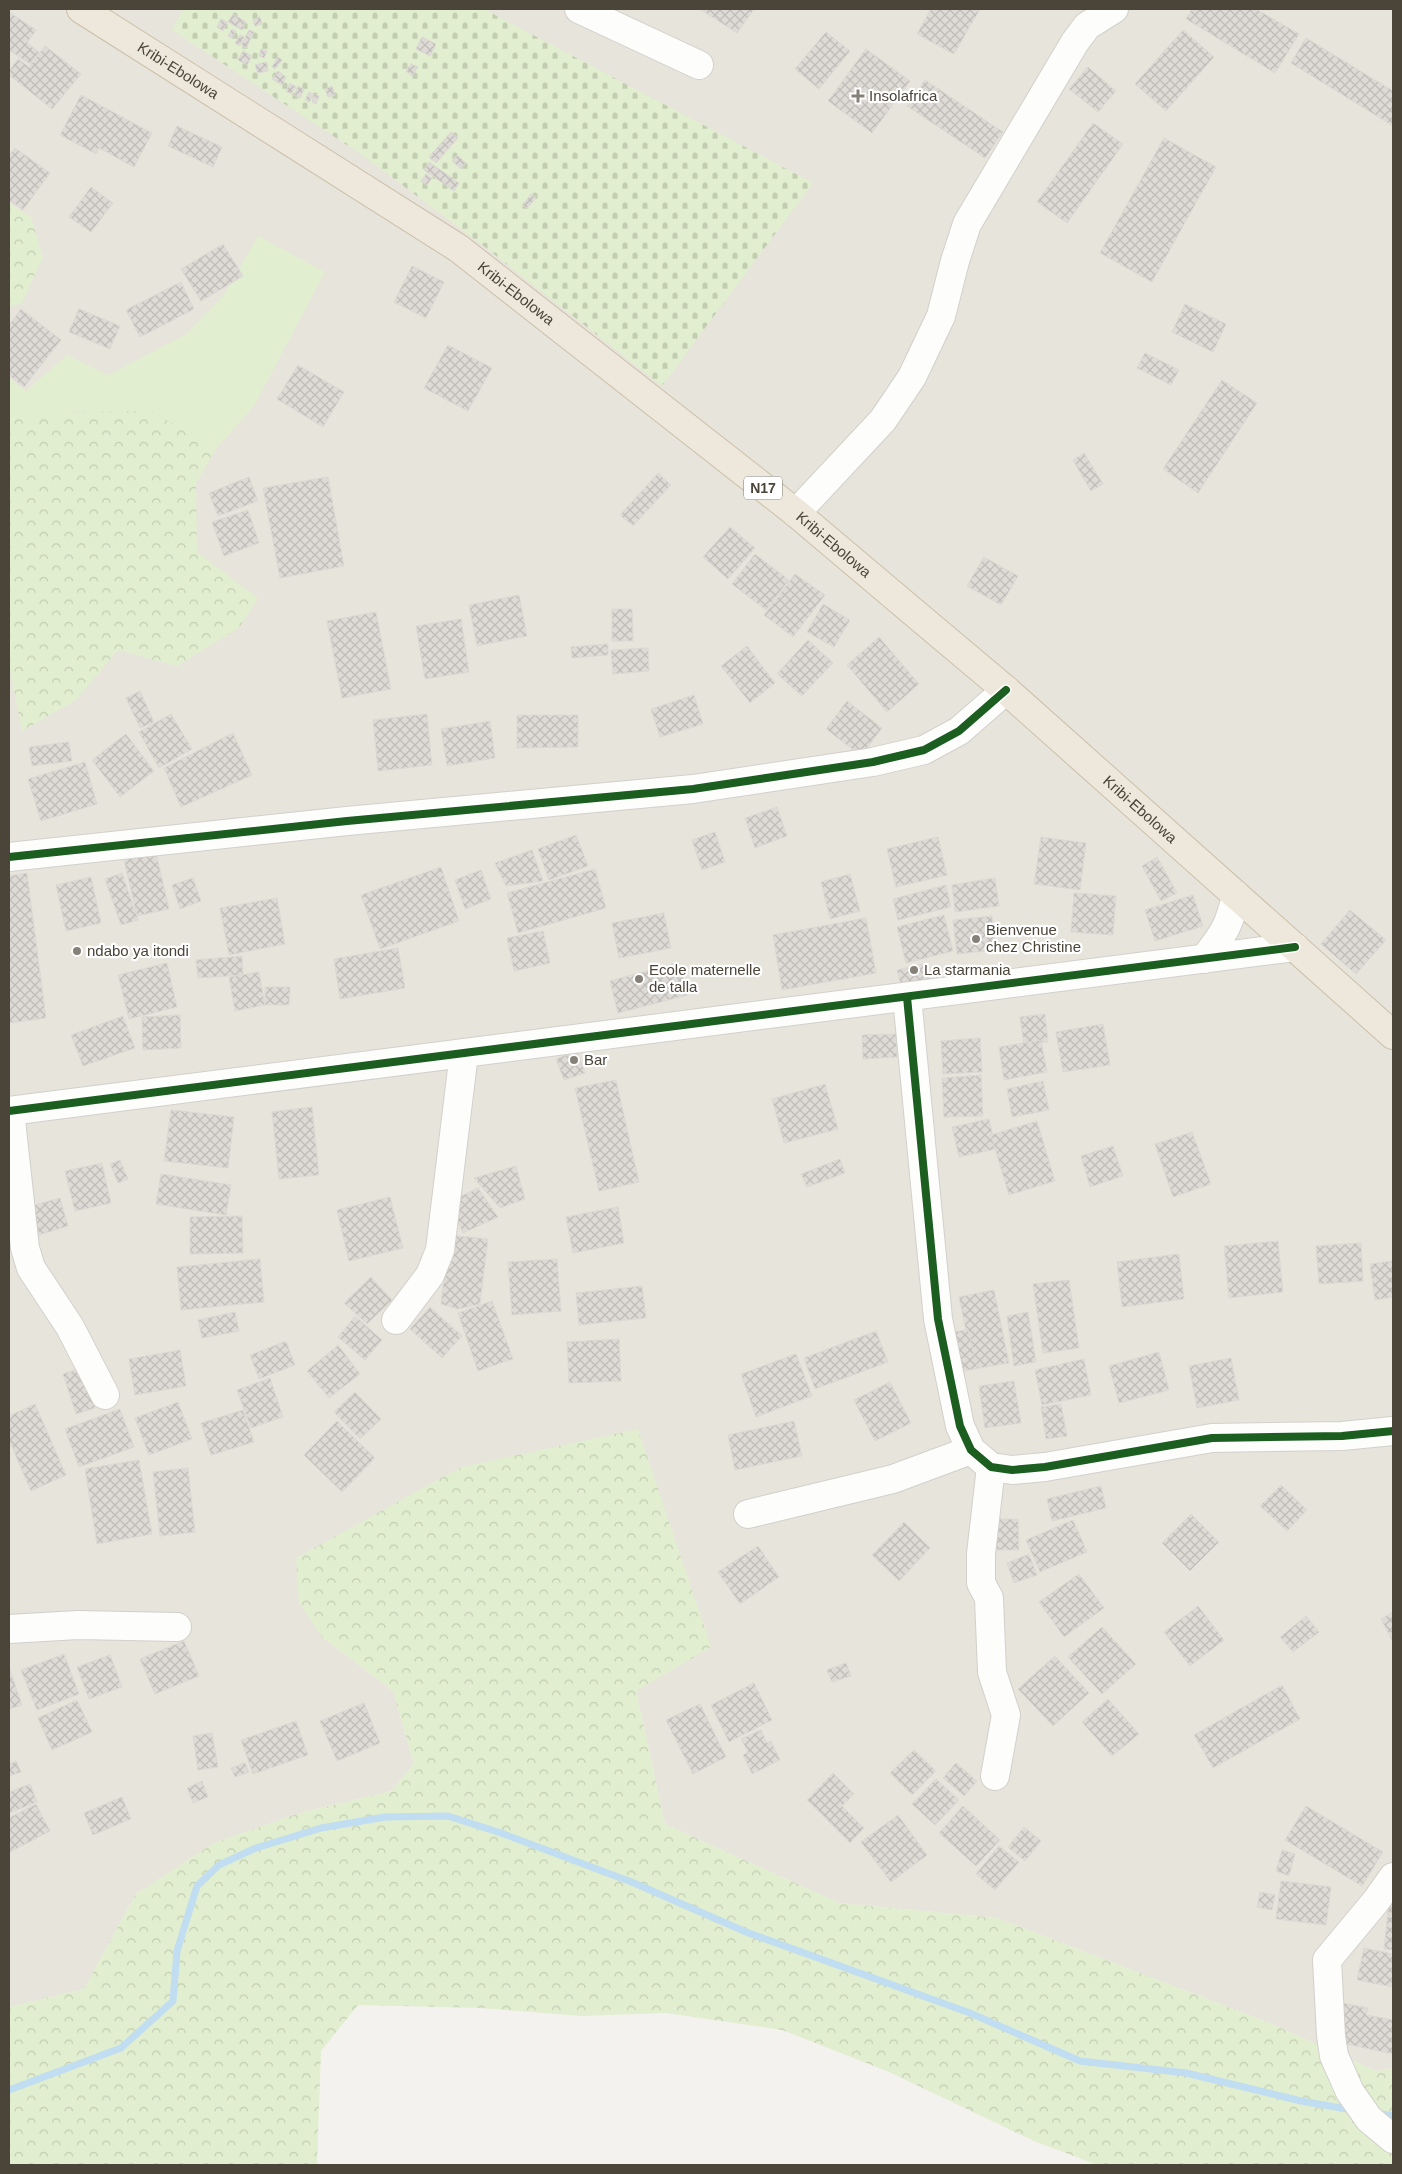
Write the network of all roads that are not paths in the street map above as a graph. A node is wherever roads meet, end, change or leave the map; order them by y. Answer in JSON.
{"nodes":[{"id":1,"x":81,"y":9,"type":"edge"},
{"id":2,"x":579,"y":9,"type":"edge"},
{"id":3,"x":1114,"y":9,"type":"edge"},
{"id":4,"x":699,"y":65,"type":"dead end"},
{"id":5,"x":796,"y":513,"type":"junction"},
{"id":6,"x":1006,"y":690,"type":"junction"},
{"id":7,"x":9,"y":857,"type":"edge"},
{"id":8,"x":1236,"y":895,"type":"junction"},
{"id":9,"x":1295,"y":947,"type":"junction"},
{"id":10,"x":1204,"y":959,"type":"junction"},
{"id":11,"x":907,"y":997,"type":"junction"},
{"id":12,"x":1393,"y":1035,"type":"edge"},
{"id":13,"x":464,"y":1053,"type":"junction"},
{"id":14,"x":10,"y":1111,"type":"edge"},
{"id":15,"x":396,"y":1320,"type":"dead end"},
{"id":16,"x":105,"y":1395,"type":"dead end"},
{"id":17,"x":1393,"y":1431,"type":"edge"},
{"id":18,"x":981,"y":1458,"type":"junction"},
{"id":19,"x":748,"y":1514,"type":"dead end"},
{"id":20,"x":177,"y":1627,"type":"dead end"},
{"id":21,"x":9,"y":1630,"type":"edge"},
{"id":22,"x":995,"y":1776,"type":"dead end"},
{"id":23,"x":1393,"y":1877,"type":"edge"},
{"id":24,"x":1393,"y":2139,"type":"edge"}],
"edges":[{"from":1,"to":5,"type":"highway","name":"Kribi-Ebolowa","number":"N17"},
{"from":2,"to":4,"type":"street"},
{"from":3,"to":5,"type":"street"},
{"from":5,"to":6,"type":"highway","name":"Kribi-Ebolowa","number":"N17"},
{"from":6,"to":7,"type":"street"},
{"from":6,"to":8,"type":"highway","name":"Kribi-Ebolowa","number":"N17"},
{"from":8,"to":9,"type":"highway","name":"Kribi-Ebolowa","number":"N17"},
{"from":8,"to":10,"type":"street"},
{"from":9,"to":10,"type":"street"},
{"from":9,"to":12,"type":"highway","name":"Kribi-Ebolowa","number":"N17"},
{"from":10,"to":11,"type":"street"},
{"from":11,"to":13,"type":"street"},
{"from":11,"to":18,"type":"street"},
{"from":13,"to":14,"type":"street"},
{"from":13,"to":15,"type":"street"},
{"from":14,"to":16,"type":"street"},
{"from":17,"to":18,"type":"street"},
{"from":18,"to":19,"type":"street"},
{"from":18,"to":22,"type":"street"},
{"from":20,"to":21,"type":"street"},
{"from":23,"to":24,"type":"street"}]}
